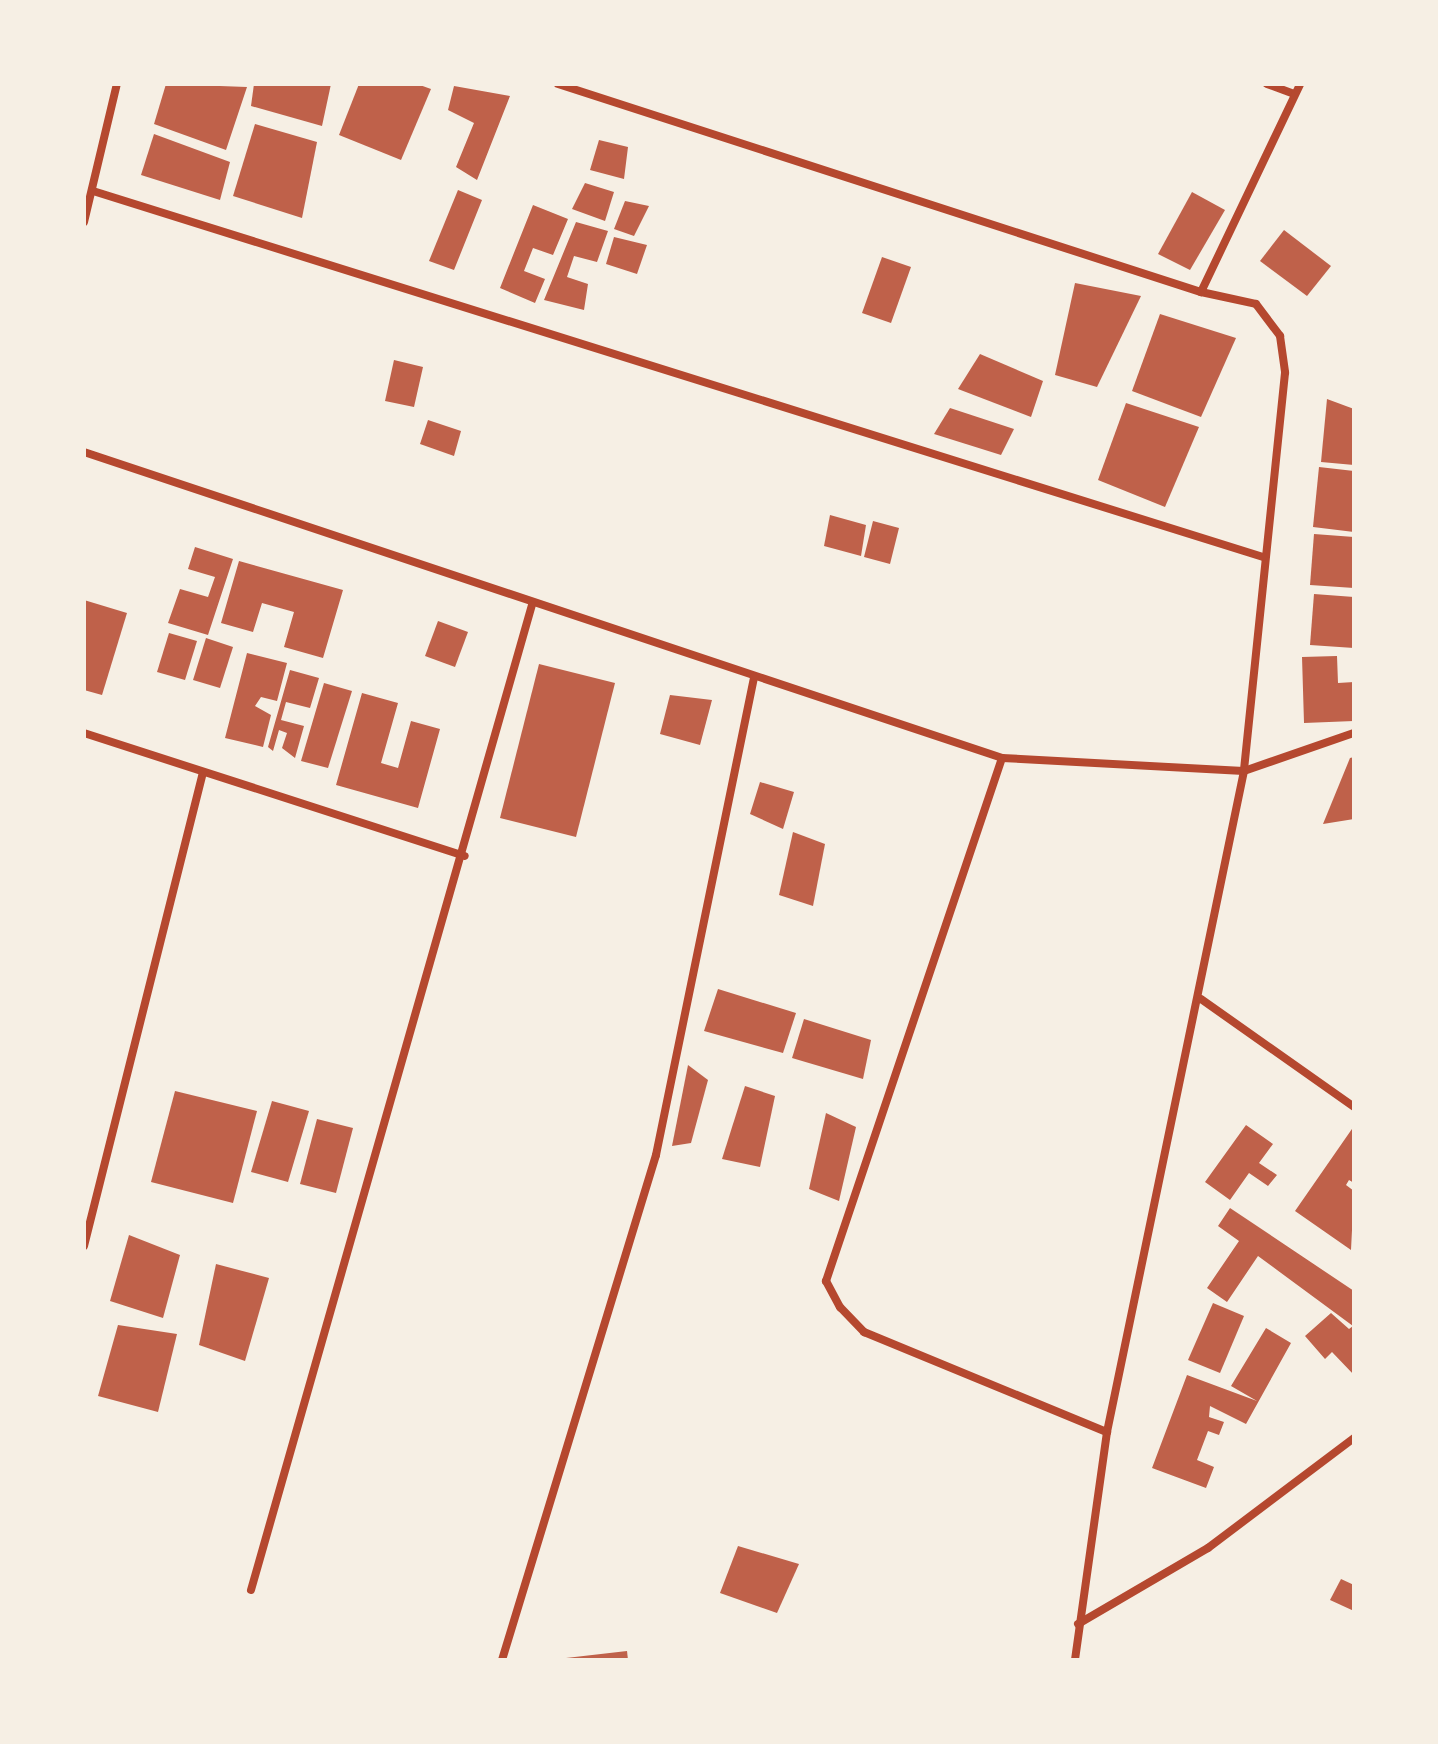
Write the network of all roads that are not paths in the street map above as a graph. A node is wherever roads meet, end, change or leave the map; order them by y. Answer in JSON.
{"nodes":[{"id":1,"x":117,"y":84,"type":"edge"},
{"id":2,"x":1267,"y":84,"type":"edge"},
{"id":3,"x":1300,"y":84,"type":"edge"},
{"id":4,"x":563,"y":85,"type":"edge"},
{"id":5,"x":1294,"y":94,"type":"junction"},
{"id":6,"x":93,"y":191,"type":"junction"},
{"id":7,"x":84,"y":222,"type":"edge"},
{"id":8,"x":1201,"y":292,"type":"junction"},
{"id":9,"x":84,"y":452,"type":"edge"},
{"id":10,"x":1263,"y":557,"type":"junction"},
{"id":11,"x":532,"y":605,"type":"junction"},
{"id":12,"x":754,"y":677,"type":"junction"},
{"id":13,"x":84,"y":733,"type":"edge"},
{"id":14,"x":1354,"y":733,"type":"edge"},
{"id":15,"x":1002,"y":758,"type":"junction"},
{"id":16,"x":1244,"y":771,"type":"junction"},
{"id":17,"x":203,"y":773,"type":"junction"},
{"id":18,"x":465,"y":856,"type":"junction"},
{"id":19,"x":1201,"y":999,"type":"junction"},
{"id":20,"x":1354,"y":1107,"type":"edge"},
{"id":21,"x":84,"y":1246,"type":"edge"},
{"id":22,"x":1107,"y":1432,"type":"junction"},
{"id":23,"x":1354,"y":1438,"type":"edge"},
{"id":24,"x":251,"y":1590,"type":"dead end"},
{"id":25,"x":1078,"y":1624,"type":"junction"},
{"id":26,"x":502,"y":1660,"type":"edge"},
{"id":27,"x":1075,"y":1660,"type":"edge"}],
"edges":[{"from":1,"to":6,"type":"street"},
{"from":2,"to":5,"type":"street"},
{"from":3,"to":5,"type":"street"},
{"from":4,"to":8,"type":"street"},
{"from":5,"to":8,"type":"street"},
{"from":6,"to":7,"type":"street"},
{"from":6,"to":10,"type":"street"},
{"from":8,"to":10,"type":"street"},
{"from":9,"to":11,"type":"street"},
{"from":10,"to":16,"type":"street"},
{"from":11,"to":12,"type":"street"},
{"from":11,"to":18,"type":"street"},
{"from":12,"to":15,"type":"street"},
{"from":12,"to":26,"type":"street"},
{"from":13,"to":17,"type":"street"},
{"from":14,"to":16,"type":"street"},
{"from":15,"to":16,"type":"street"},
{"from":15,"to":22,"type":"street"},
{"from":16,"to":19,"type":"street"},
{"from":17,"to":18,"type":"street"},
{"from":17,"to":21,"type":"street"},
{"from":18,"to":24,"type":"street"},
{"from":19,"to":20,"type":"street"},
{"from":19,"to":22,"type":"street"},
{"from":22,"to":25,"type":"street"},
{"from":23,"to":25,"type":"street"},
{"from":25,"to":27,"type":"street"}]}
